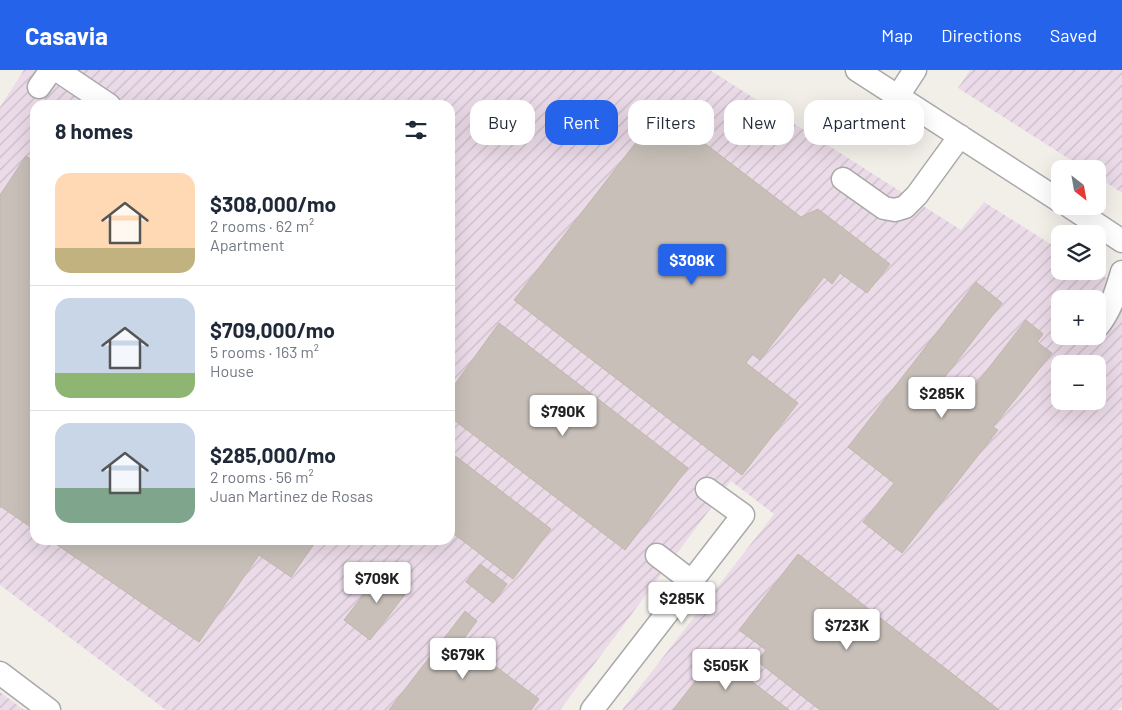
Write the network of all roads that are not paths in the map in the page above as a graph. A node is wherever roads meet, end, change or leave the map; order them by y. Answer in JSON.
{"nodes":[{"id":1,"x":57,"y":70,"type":"edge"},
{"id":2,"x":857,"y":70,"type":"edge"},
{"id":3,"x":915,"y":70,"type":"edge"},
{"id":4,"x":898,"y":96,"type":"junction"},
{"id":5,"x":102,"y":100,"type":"edge"},
{"id":6,"x":960,"y":136,"type":"junction"},
{"id":7,"x":844,"y":179,"type":"dead end"},
{"id":8,"x":1051,"y":194,"type":"edge"},
{"id":9,"x":1083,"y":215,"type":"edge"},
{"id":10,"x":1122,"y":241,"type":"edge"},
{"id":11,"x":1122,"y":272,"type":"edge"},
{"id":12,"x":1106,"y":316,"type":"edge"},
{"id":13,"x":707,"y":489,"type":"dead end"},
{"id":14,"x":657,"y":555,"type":"dead end"},
{"id":15,"x":692,"y":581,"type":"junction"},
{"id":16,"x":0,"y":673,"type":"edge"},
{"id":17,"x":49,"y":710,"type":"edge"},
{"id":18,"x":592,"y":710,"type":"edge"}],
"edges":[{"from":1,"to":5,"type":"street"},
{"from":2,"to":4,"type":"street"},
{"from":3,"to":4,"type":"street"},
{"from":4,"to":6,"type":"street"},
{"from":6,"to":7,"type":"street"},
{"from":6,"to":8,"type":"street"},
{"from":9,"to":10,"type":"street"},
{"from":11,"to":12,"type":"street"},
{"from":13,"to":15,"type":"street"},
{"from":14,"to":15,"type":"street"},
{"from":15,"to":18,"type":"street"},
{"from":16,"to":17,"type":"street"}]}
